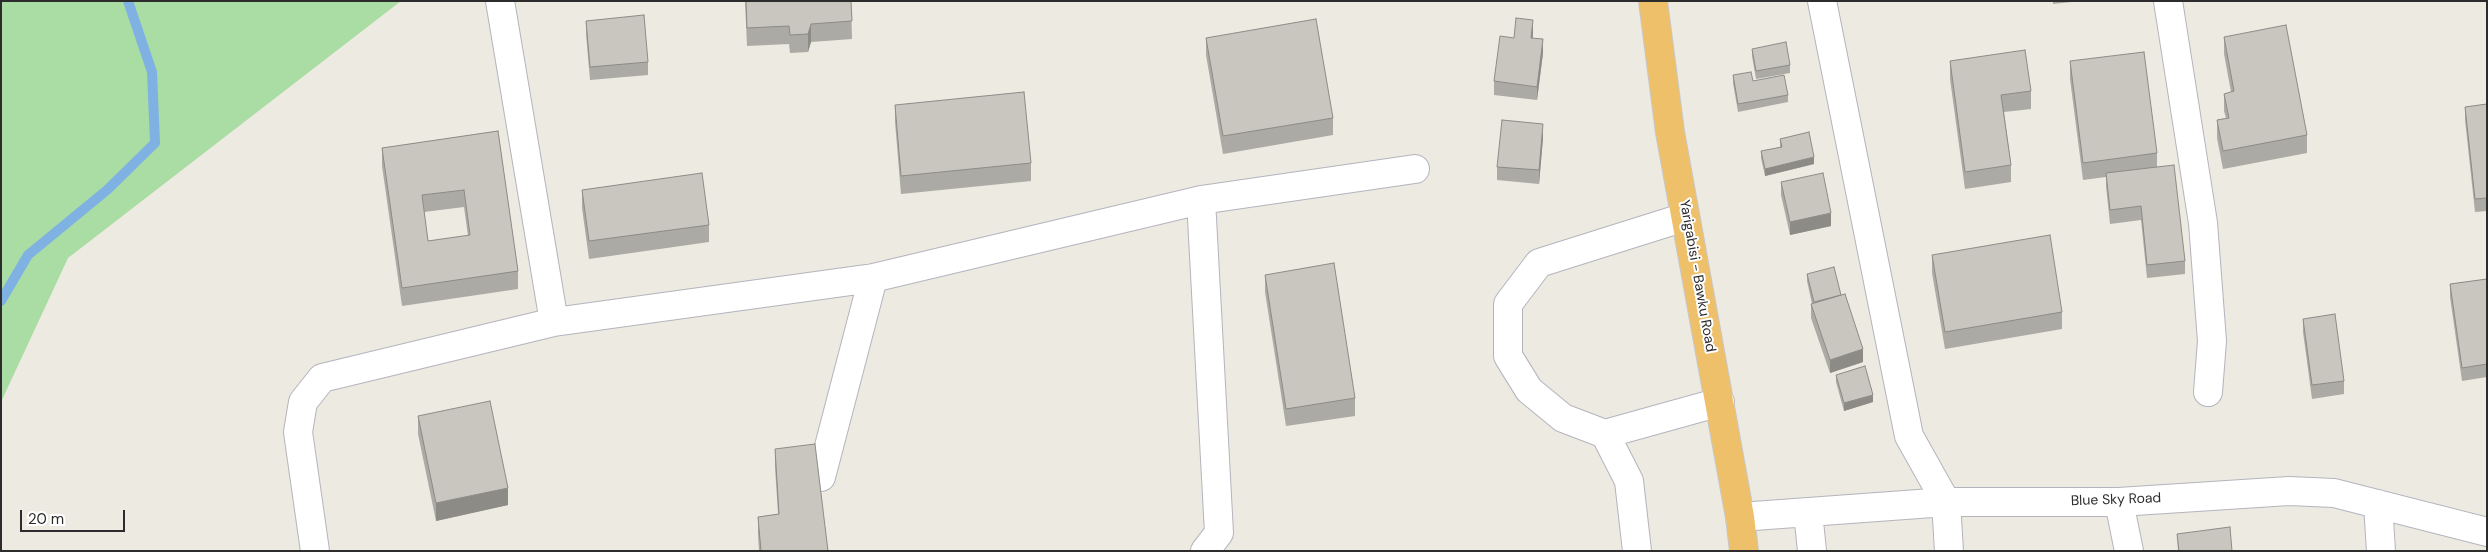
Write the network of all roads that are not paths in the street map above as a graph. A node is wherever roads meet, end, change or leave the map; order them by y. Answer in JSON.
{"nodes":[{"id":1,"x":500,"y":1,"type":"edge"},
{"id":2,"x":1653,"y":1,"type":"edge"},
{"id":3,"x":1822,"y":1,"type":"edge"},
{"id":4,"x":2168,"y":1,"type":"edge"},
{"id":5,"x":1415,"y":169,"type":"dead end"},
{"id":6,"x":1201,"y":200,"type":"junction"},
{"id":7,"x":1685,"y":217,"type":"junction"},
{"id":8,"x":873,"y":278,"type":"junction"},
{"id":9,"x":554,"y":322,"type":"junction"},
{"id":10,"x":2208,"y":392,"type":"dead end"},
{"id":11,"x":1720,"y":402,"type":"junction"},
{"id":12,"x":1605,"y":434,"type":"junction"},
{"id":13,"x":821,"y":478,"type":"edge"},
{"id":14,"x":1946,"y":502,"type":"junction"},
{"id":15,"x":2120,"y":502,"type":"junction"},
{"id":16,"x":2378,"y":504,"type":"junction"},
{"id":17,"x":1808,"y":512,"type":"junction"},
{"id":18,"x":1740,"y":517,"type":"junction"},
{"id":19,"x":2487,"y":532,"type":"edge"},
{"id":20,"x":314,"y":551,"type":"edge"},
{"id":21,"x":1205,"y":551,"type":"edge"},
{"id":22,"x":1637,"y":551,"type":"edge"},
{"id":23,"x":1744,"y":551,"type":"edge"},
{"id":24,"x":1812,"y":551,"type":"edge"},
{"id":25,"x":1949,"y":551,"type":"edge"},
{"id":26,"x":2129,"y":551,"type":"edge"},
{"id":27,"x":2381,"y":551,"type":"edge"}],
"edges":[{"from":1,"to":9,"type":"street"},
{"from":2,"to":7,"type":"highway","name":"Yarigabisi - Bawku Road"},
{"from":3,"to":14,"type":"street"},
{"from":4,"to":10,"type":"street"},
{"from":5,"to":6,"type":"street"},
{"from":6,"to":8,"type":"street"},
{"from":6,"to":21,"type":"street"},
{"from":7,"to":11,"type":"highway","name":"Yarigabisi - Bawku Road"},
{"from":7,"to":12,"type":"street"},
{"from":8,"to":9,"type":"street"},
{"from":8,"to":13,"type":"street"},
{"from":9,"to":20,"type":"street"},
{"from":11,"to":12,"type":"street"},
{"from":11,"to":18,"type":"highway","name":"Yarigabisi - Bawku Road"},
{"from":12,"to":22,"type":"street"},
{"from":14,"to":15,"type":"street","name":"Blue Sky Road"},
{"from":14,"to":17,"type":"street","name":"Blue Sky Road"},
{"from":14,"to":25,"type":"street"},
{"from":15,"to":16,"type":"street","name":"Blue Sky Road"},
{"from":15,"to":26,"type":"street"},
{"from":16,"to":19,"type":"street","name":"Blue Sky Road"},
{"from":16,"to":27,"type":"street"},
{"from":17,"to":18,"type":"street","name":"Blue Sky Road"},
{"from":17,"to":24,"type":"street"},
{"from":18,"to":23,"type":"highway","name":"Yarigabisi - Bawku Road"}]}
